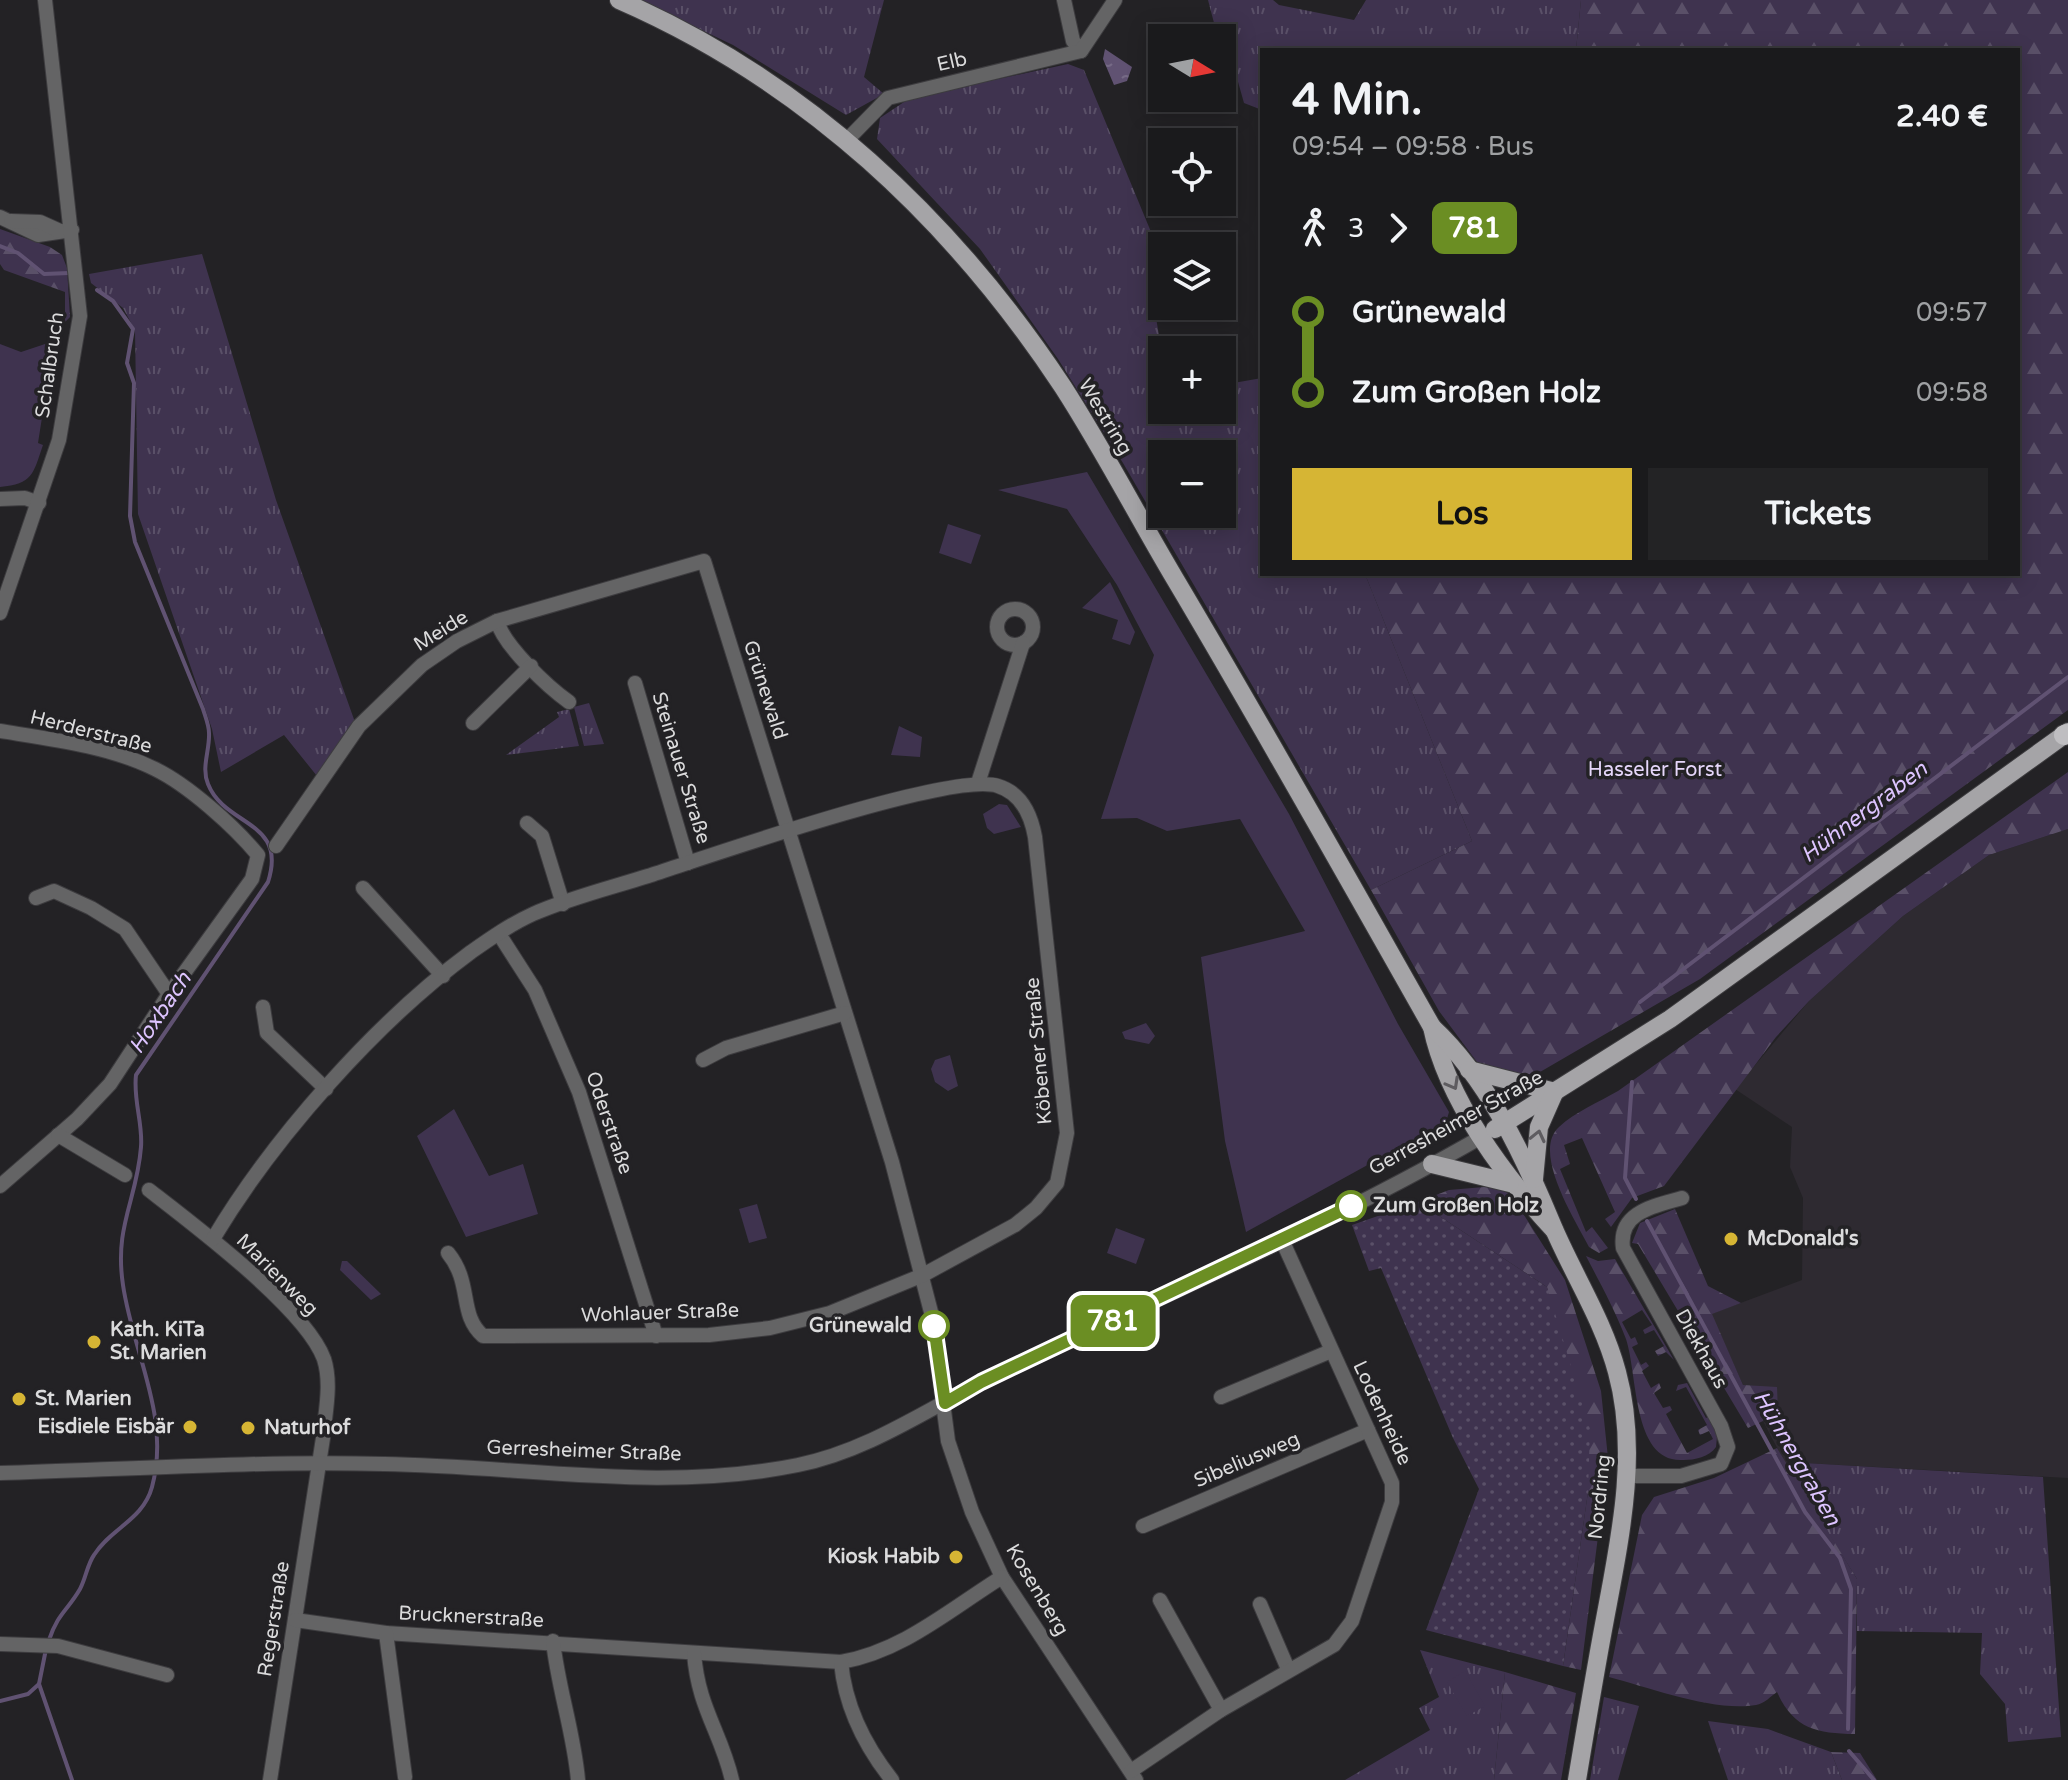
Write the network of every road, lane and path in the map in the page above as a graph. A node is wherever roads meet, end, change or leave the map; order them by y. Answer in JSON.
{"nodes":[{"id":1,"x":45,"y":0,"type":"edge"},
{"id":2,"x":619,"y":0,"type":"edge"},
{"id":3,"x":1064,"y":0,"type":"edge"},
{"id":4,"x":1115,"y":0,"type":"edge"},
{"id":5,"x":1081,"y":51,"type":"junction"},
{"id":6,"x":847,"y":140,"type":"junction"},
{"id":7,"x":5,"y":219,"type":"edge"},
{"id":8,"x":66,"y":230,"type":"junction"},
{"id":9,"x":0,"y":499,"type":"edge"},
{"id":10,"x":39,"y":503,"type":"junction"},
{"id":11,"x":704,"y":561,"type":"joint"},
{"id":12,"x":0,"y":613,"type":"edge"},
{"id":13,"x":497,"y":621,"type":"junction"},
{"id":14,"x":1023,"y":643,"type":"dead end"},
{"id":15,"x":531,"y":666,"type":"junction"},
{"id":16,"x":635,"y":683,"type":"dead end"},
{"id":17,"x":569,"y":702,"type":"dead end"},
{"id":18,"x":473,"y":723,"type":"dead end"},
{"id":19,"x":0,"y":731,"type":"edge"},
{"id":20,"x":2067,"y":734,"type":"edge"},
{"id":21,"x":978,"y":783,"type":"junction"},
{"id":22,"x":527,"y":823,"type":"dead end"},
{"id":23,"x":788,"y":832,"type":"junction"},
{"id":24,"x":276,"y":846,"type":"dead end"},
{"id":25,"x":688,"y":863,"type":"junction"},
{"id":26,"x":363,"y":888,"type":"dead end"},
{"id":27,"x":36,"y":898,"type":"dead end"},
{"id":28,"x":563,"y":904,"type":"junction"},
{"id":29,"x":499,"y":934,"type":"junction"},
{"id":30,"x":443,"y":976,"type":"junction"},
{"id":31,"x":169,"y":994,"type":"junction"},
{"id":32,"x":263,"y":1007,"type":"dead end"},
{"id":33,"x":845,"y":1013,"type":"junction"},
{"id":34,"x":1432,"y":1027,"type":"junction"},
{"id":35,"x":703,"y":1060,"type":"dead end"},
{"id":36,"x":1469,"y":1070,"type":"junction"},
{"id":37,"x":326,"y":1089,"type":"junction"},
{"id":38,"x":1555,"y":1092,"type":"junction"},
{"id":39,"x":1503,"y":1124,"type":"junction"},
{"id":40,"x":58,"y":1135,"type":"junction"},
{"id":41,"x":1483,"y":1136,"type":"junction"},
{"id":42,"x":1432,"y":1164,"type":"junction"},
{"id":43,"x":125,"y":1175,"type":"dead end"},
{"id":44,"x":1534,"y":1182,"type":"junction"},
{"id":45,"x":1510,"y":1183,"type":"junction"},
{"id":46,"x":0,"y":1186,"type":"edge"},
{"id":47,"x":149,"y":1190,"type":"dead end"},
{"id":48,"x":1682,"y":1198,"type":"dead end"},
{"id":49,"x":1554,"y":1230,"type":"junction"},
{"id":50,"x":213,"y":1239,"type":"junction"},
{"id":51,"x":1282,"y":1240,"type":"junction"},
{"id":52,"x":448,"y":1253,"type":"dead end"},
{"id":53,"x":923,"y":1275,"type":"junction"},
{"id":54,"x":656,"y":1336,"type":"junction"},
{"id":55,"x":1331,"y":1351,"type":"junction"},
{"id":56,"x":1221,"y":1397,"type":"dead end"},
{"id":57,"x":945,"y":1403,"type":"junction"},
{"id":58,"x":1368,"y":1430,"type":"junction"},
{"id":59,"x":319,"y":1465,"type":"junction"},
{"id":60,"x":0,"y":1473,"type":"edge"},
{"id":61,"x":1626,"y":1476,"type":"junction"},
{"id":62,"x":1143,"y":1526,"type":"dead end"},
{"id":63,"x":1002,"y":1577,"type":"junction"},
{"id":64,"x":1160,"y":1600,"type":"dead end"},
{"id":65,"x":1260,"y":1604,"type":"dead end"},
{"id":66,"x":295,"y":1620,"type":"junction"},
{"id":67,"x":386,"y":1633,"type":"junction"},
{"id":68,"x":553,"y":1641,"type":"junction"},
{"id":69,"x":0,"y":1644,"type":"edge"},
{"id":70,"x":694,"y":1653,"type":"junction"},
{"id":71,"x":841,"y":1662,"type":"junction"},
{"id":72,"x":1288,"y":1669,"type":"junction"},
{"id":73,"x":167,"y":1675,"type":"dead end"},
{"id":74,"x":1221,"y":1710,"type":"junction"},
{"id":75,"x":1133,"y":1775,"type":"edge"},
{"id":76,"x":405,"y":1777,"type":"dead end"},
{"id":77,"x":270,"y":1780,"type":"edge"},
{"id":78,"x":578,"y":1780,"type":"edge"},
{"id":79,"x":732,"y":1780,"type":"edge"},
{"id":80,"x":892,"y":1780,"type":"edge"},
{"id":81,"x":1577,"y":1780,"type":"edge"}],
"edges":[{"from":1,"to":8,"type":"street","name":"Schalbruch"},
{"from":2,"to":6,"type":"main road","name":"Westring"},
{"from":3,"to":5,"type":"street"},
{"from":4,"to":5,"type":"street"},
{"from":5,"to":6,"type":"street","name":"Elb"},
{"from":6,"to":34,"type":"main road","name":"Westring"},
{"from":7,"to":8,"type":"street"},
{"from":8,"to":10,"type":"street","name":"Schalbruch"},
{"from":9,"to":10,"type":"street"},
{"from":10,"to":12,"type":"street","name":"Schalbruch"},
{"from":11,"to":13,"type":"street","name":"Meide"},
{"from":11,"to":23,"type":"street","name":"Grünewald"},
{"from":13,"to":15,"type":"street"},
{"from":13,"to":24,"type":"street","name":"Meide"},
{"from":14,"to":21,"type":"street"},
{"from":15,"to":17,"type":"street"},
{"from":15,"to":18,"type":"street"},
{"from":16,"to":25,"type":"street","name":"Steinauer Straße"},
{"from":19,"to":31,"type":"street","name":"Herderstraße"},
{"from":20,"to":38,"type":"main road","name":"Gerresheimer Straße"},
{"from":21,"to":23,"type":"street"},
{"from":21,"to":53,"type":"street","name":"Köbener Straße"},
{"from":22,"to":28,"type":"street"},
{"from":23,"to":25,"type":"street","name":"Steinauer Straße"},
{"from":23,"to":33,"type":"street","name":"Grünewald"},
{"from":25,"to":28,"type":"street","name":"Steinauer Straße"},
{"from":26,"to":30,"type":"street"},
{"from":27,"to":31,"type":"street"},
{"from":28,"to":29,"type":"street","name":"Steinauer Straße"},
{"from":29,"to":30,"type":"street","name":"Steinauer Straße"},
{"from":29,"to":54,"type":"street","name":"Oderstraße"},
{"from":30,"to":37,"type":"street","name":"Steinauer Straße"},
{"from":31,"to":40,"type":"street"},
{"from":32,"to":37,"type":"street"},
{"from":33,"to":35,"type":"street"},
{"from":33,"to":53,"type":"street","name":"Grünewald"},
{"from":34,"to":36,"type":"main road","name":"Westring"},
{"from":34,"to":41,"type":"main road","name":"Westring","one_way":true},
{"from":36,"to":38,"type":"main road"},
{"from":36,"to":39,"type":"main road","name":"Westring"},
{"from":37,"to":50,"type":"street","name":"Steinauer Straße"},
{"from":38,"to":39,"type":"main road","name":"Gerresheimer Straße"},
{"from":44,"to":38,"type":"main road","one_way":true},
{"from":39,"to":41,"type":"main road","name":"Gerresheimer Straße"},
{"from":39,"to":44,"type":"main road","name":"Nordring"},
{"from":40,"to":43,"type":"street"},
{"from":40,"to":46,"type":"street"},
{"from":41,"to":42,"type":"street","name":"Gerresheimer Straße"},
{"from":41,"to":45,"type":"main road","name":"Nordring"},
{"from":42,"to":45,"type":"main road"},
{"from":42,"to":51,"type":"street","name":"Gerresheimer Straße"},
{"from":44,"to":49,"type":"main road","name":"Nordring"},
{"from":45,"to":49,"type":"main road","name":"Nordring"},
{"from":47,"to":50,"type":"street","name":"Marienweg"},
{"from":48,"to":61,"type":"street","name":"Diekhaus"},
{"from":49,"to":61,"type":"main road","name":"Nordring"},
{"from":50,"to":59,"type":"street","name":"Marienweg"},
{"from":51,"to":55,"type":"street","name":"Lodenheide"},
{"from":51,"to":57,"type":"street","name":"Gerresheimer Straße"},
{"from":52,"to":54,"type":"street","name":"Wohlauer Straße"},
{"from":53,"to":54,"type":"street","name":"Wohlauer Straße"},
{"from":53,"to":57,"type":"street","name":"Grünewald"},
{"from":55,"to":56,"type":"street"},
{"from":55,"to":58,"type":"street","name":"Lodenheide"},
{"from":57,"to":59,"type":"street","name":"Gerresheimer Straße"},
{"from":57,"to":63,"type":"street","name":"Kosenberg"},
{"from":58,"to":62,"type":"street","name":"Sibeliusweg"},
{"from":58,"to":72,"type":"street","name":"Lodenheide"},
{"from":59,"to":60,"type":"street","name":"Gerresheimer Straße"},
{"from":59,"to":66,"type":"street","name":"Regerstraße"},
{"from":61,"to":81,"type":"main road","name":"Nordring"},
{"from":63,"to":71,"type":"street","name":"Brucknerstraße"},
{"from":63,"to":75,"type":"street","name":"Kosenberg"},
{"from":64,"to":74,"type":"street"},
{"from":65,"to":72,"type":"street"},
{"from":66,"to":67,"type":"street","name":"Brucknerstraße"},
{"from":66,"to":77,"type":"street","name":"Regerstraße"},
{"from":67,"to":68,"type":"street","name":"Brucknerstraße"},
{"from":67,"to":76,"type":"street","name":"Brucknerstraße"},
{"from":68,"to":70,"type":"street","name":"Brucknerstraße"},
{"from":68,"to":78,"type":"street","name":"Brucknerstraße"},
{"from":69,"to":73,"type":"street"},
{"from":70,"to":71,"type":"street","name":"Brucknerstraße"},
{"from":70,"to":79,"type":"street"},
{"from":71,"to":80,"type":"street"},
{"from":72,"to":74,"type":"street","name":"Lodenheide"},
{"from":74,"to":75,"type":"street","name":"Lodenheide"}]}
